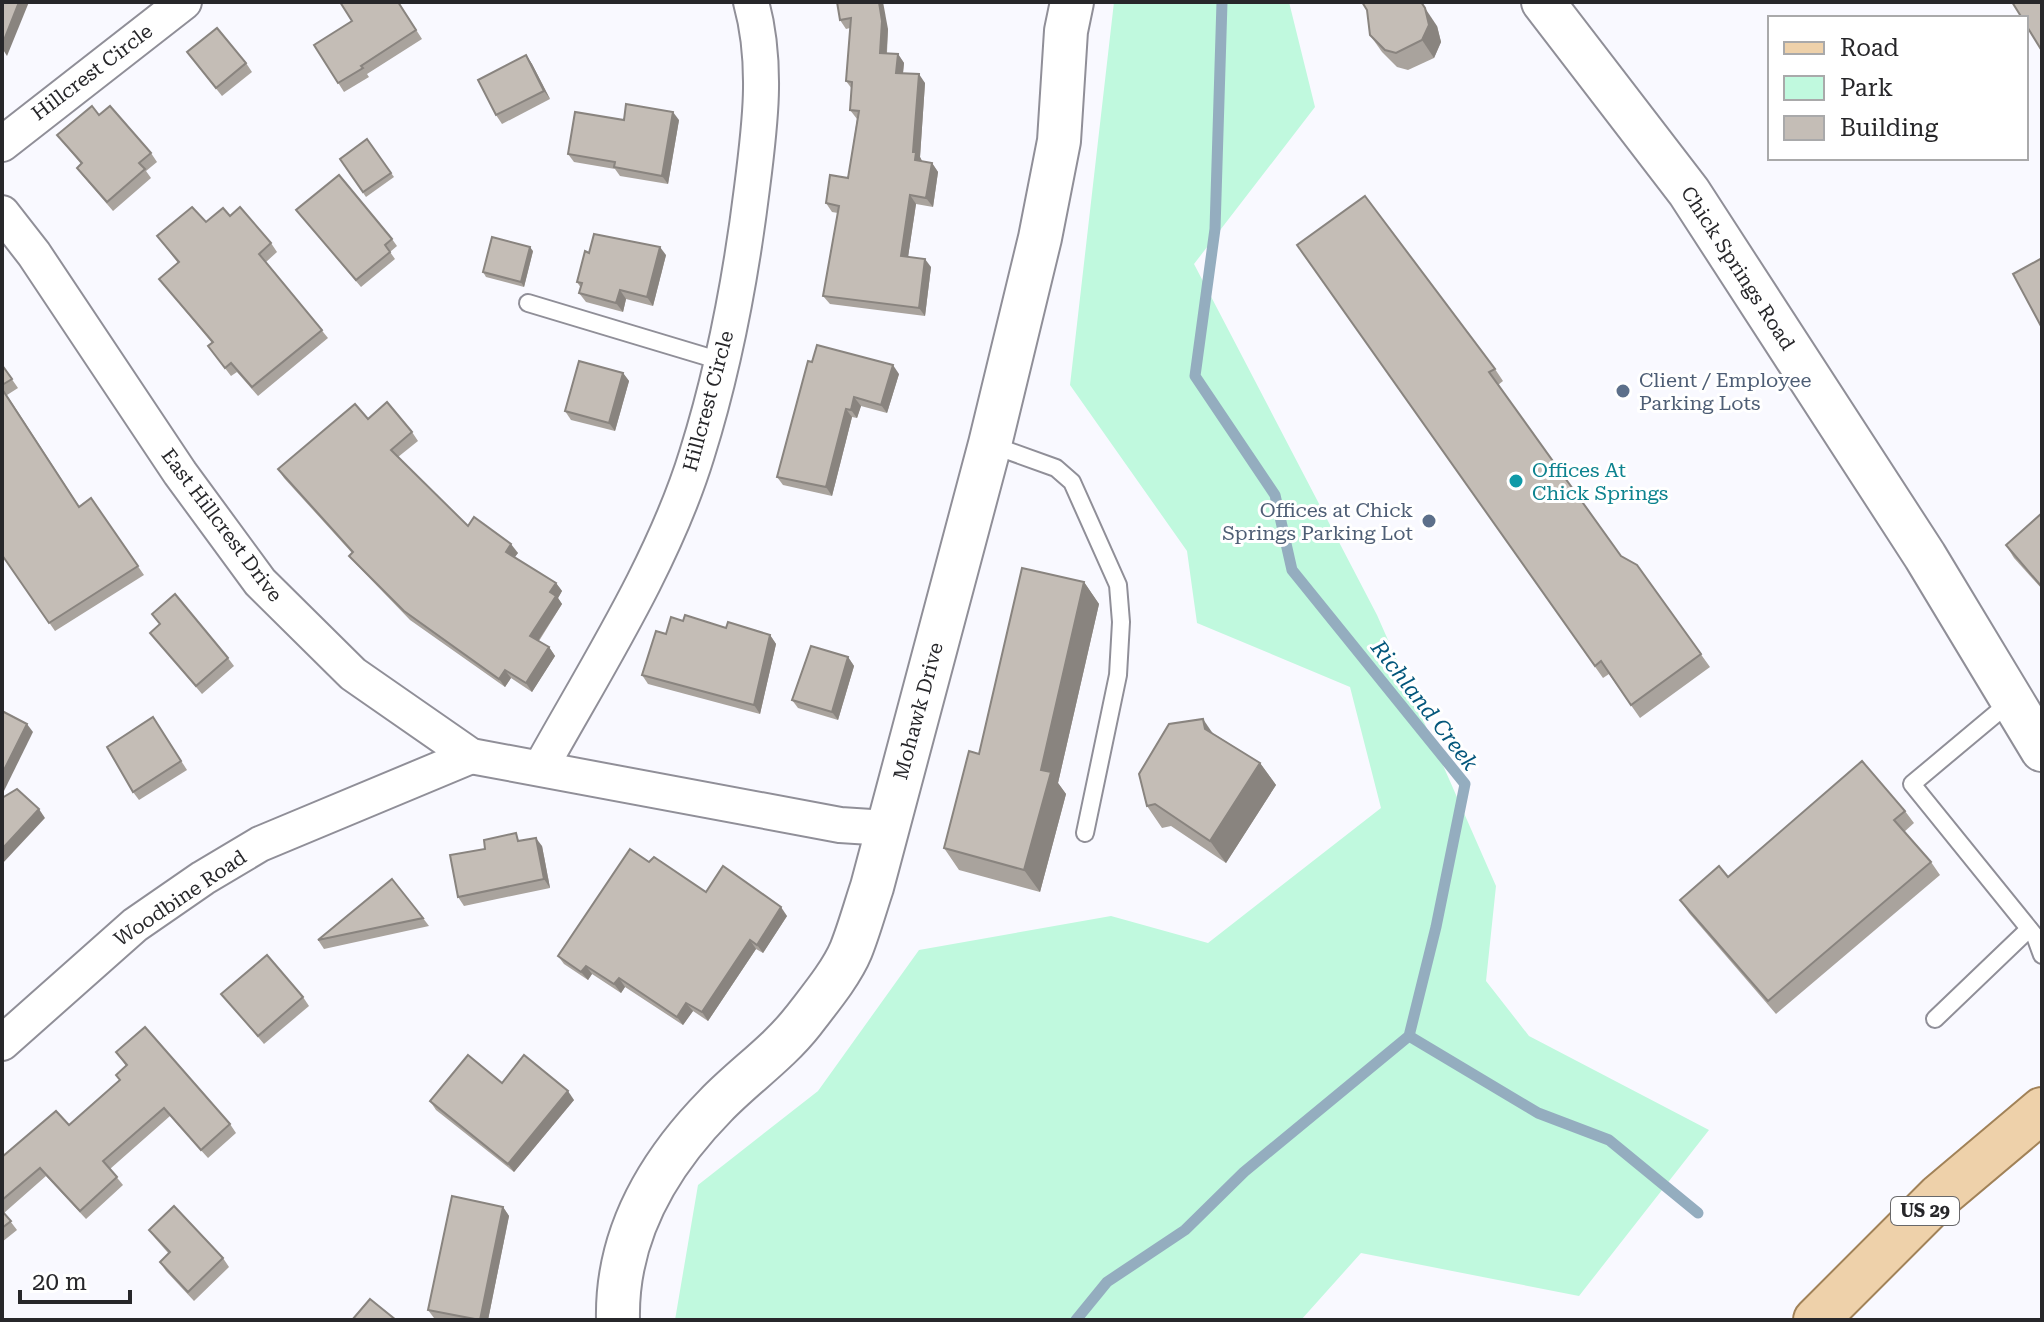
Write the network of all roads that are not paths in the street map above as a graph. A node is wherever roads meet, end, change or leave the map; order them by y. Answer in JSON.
{"nodes":[{"id":1,"x":184,"y":2,"type":"edge"},
{"id":2,"x":751,"y":2,"type":"edge"},
{"id":3,"x":1543,"y":2,"type":"edge"},
{"id":4,"x":1063,"y":12,"type":"edge"},
{"id":5,"x":2,"y":144,"type":"edge"},
{"id":6,"x":2,"y":213,"type":"edge"},
{"id":7,"x":528,"y":303,"type":"dead end"},
{"id":8,"x":721,"y":361,"type":"junction"},
{"id":9,"x":990,"y":444,"type":"junction"},
{"id":10,"x":2010,"y":702,"type":"junction"},
{"id":11,"x":2040,"y":742,"type":"edge"},
{"id":12,"x":471,"y":756,"type":"junction"},
{"id":13,"x":541,"y":767,"type":"junction"},
{"id":14,"x":887,"y":828,"type":"junction"},
{"id":15,"x":1085,"y":833,"type":"dead end"},
{"id":16,"x":2029,"y":929,"type":"junction"},
{"id":17,"x":2042,"y":955,"type":"edge"},
{"id":18,"x":1935,"y":1019,"type":"dead end"},
{"id":19,"x":2,"y":1043,"type":"edge"},
{"id":20,"x":2042,"y":1110,"type":"edge"},
{"id":21,"x":618,"y":1320,"type":"edge"},
{"id":22,"x":1816,"y":1320,"type":"edge"}],
"edges":[{"from":1,"to":5,"type":"street","name":"Hillcrest Circle"},
{"from":2,"to":8,"type":"street","name":"Hillcrest Circle"},
{"from":3,"to":10,"type":"street","name":"Chick Springs Road"},
{"from":4,"to":9,"type":"street","name":"Mohawk Drive"},
{"from":6,"to":12,"type":"street","name":"East Hillcrest Drive"},
{"from":7,"to":8,"type":"lane"},
{"from":8,"to":13,"type":"street","name":"Hillcrest Circle"},
{"from":9,"to":14,"type":"street","name":"Mohawk Drive"},
{"from":9,"to":15,"type":"lane"},
{"from":10,"to":11,"type":"street","name":"Chick Springs Road"},
{"from":10,"to":16,"type":"lane"},
{"from":12,"to":13,"type":"street","name":"East Hillcrest Drive"},
{"from":12,"to":19,"type":"street","name":"Woodbine Road"},
{"from":13,"to":14,"type":"street","name":"East Hillcrest Drive"},
{"from":14,"to":21,"type":"street","name":"Mohawk Drive"},
{"from":16,"to":17,"type":"lane"},
{"from":16,"to":18,"type":"lane"},
{"from":20,"to":22,"type":"main road","number":"US 29"}]}
